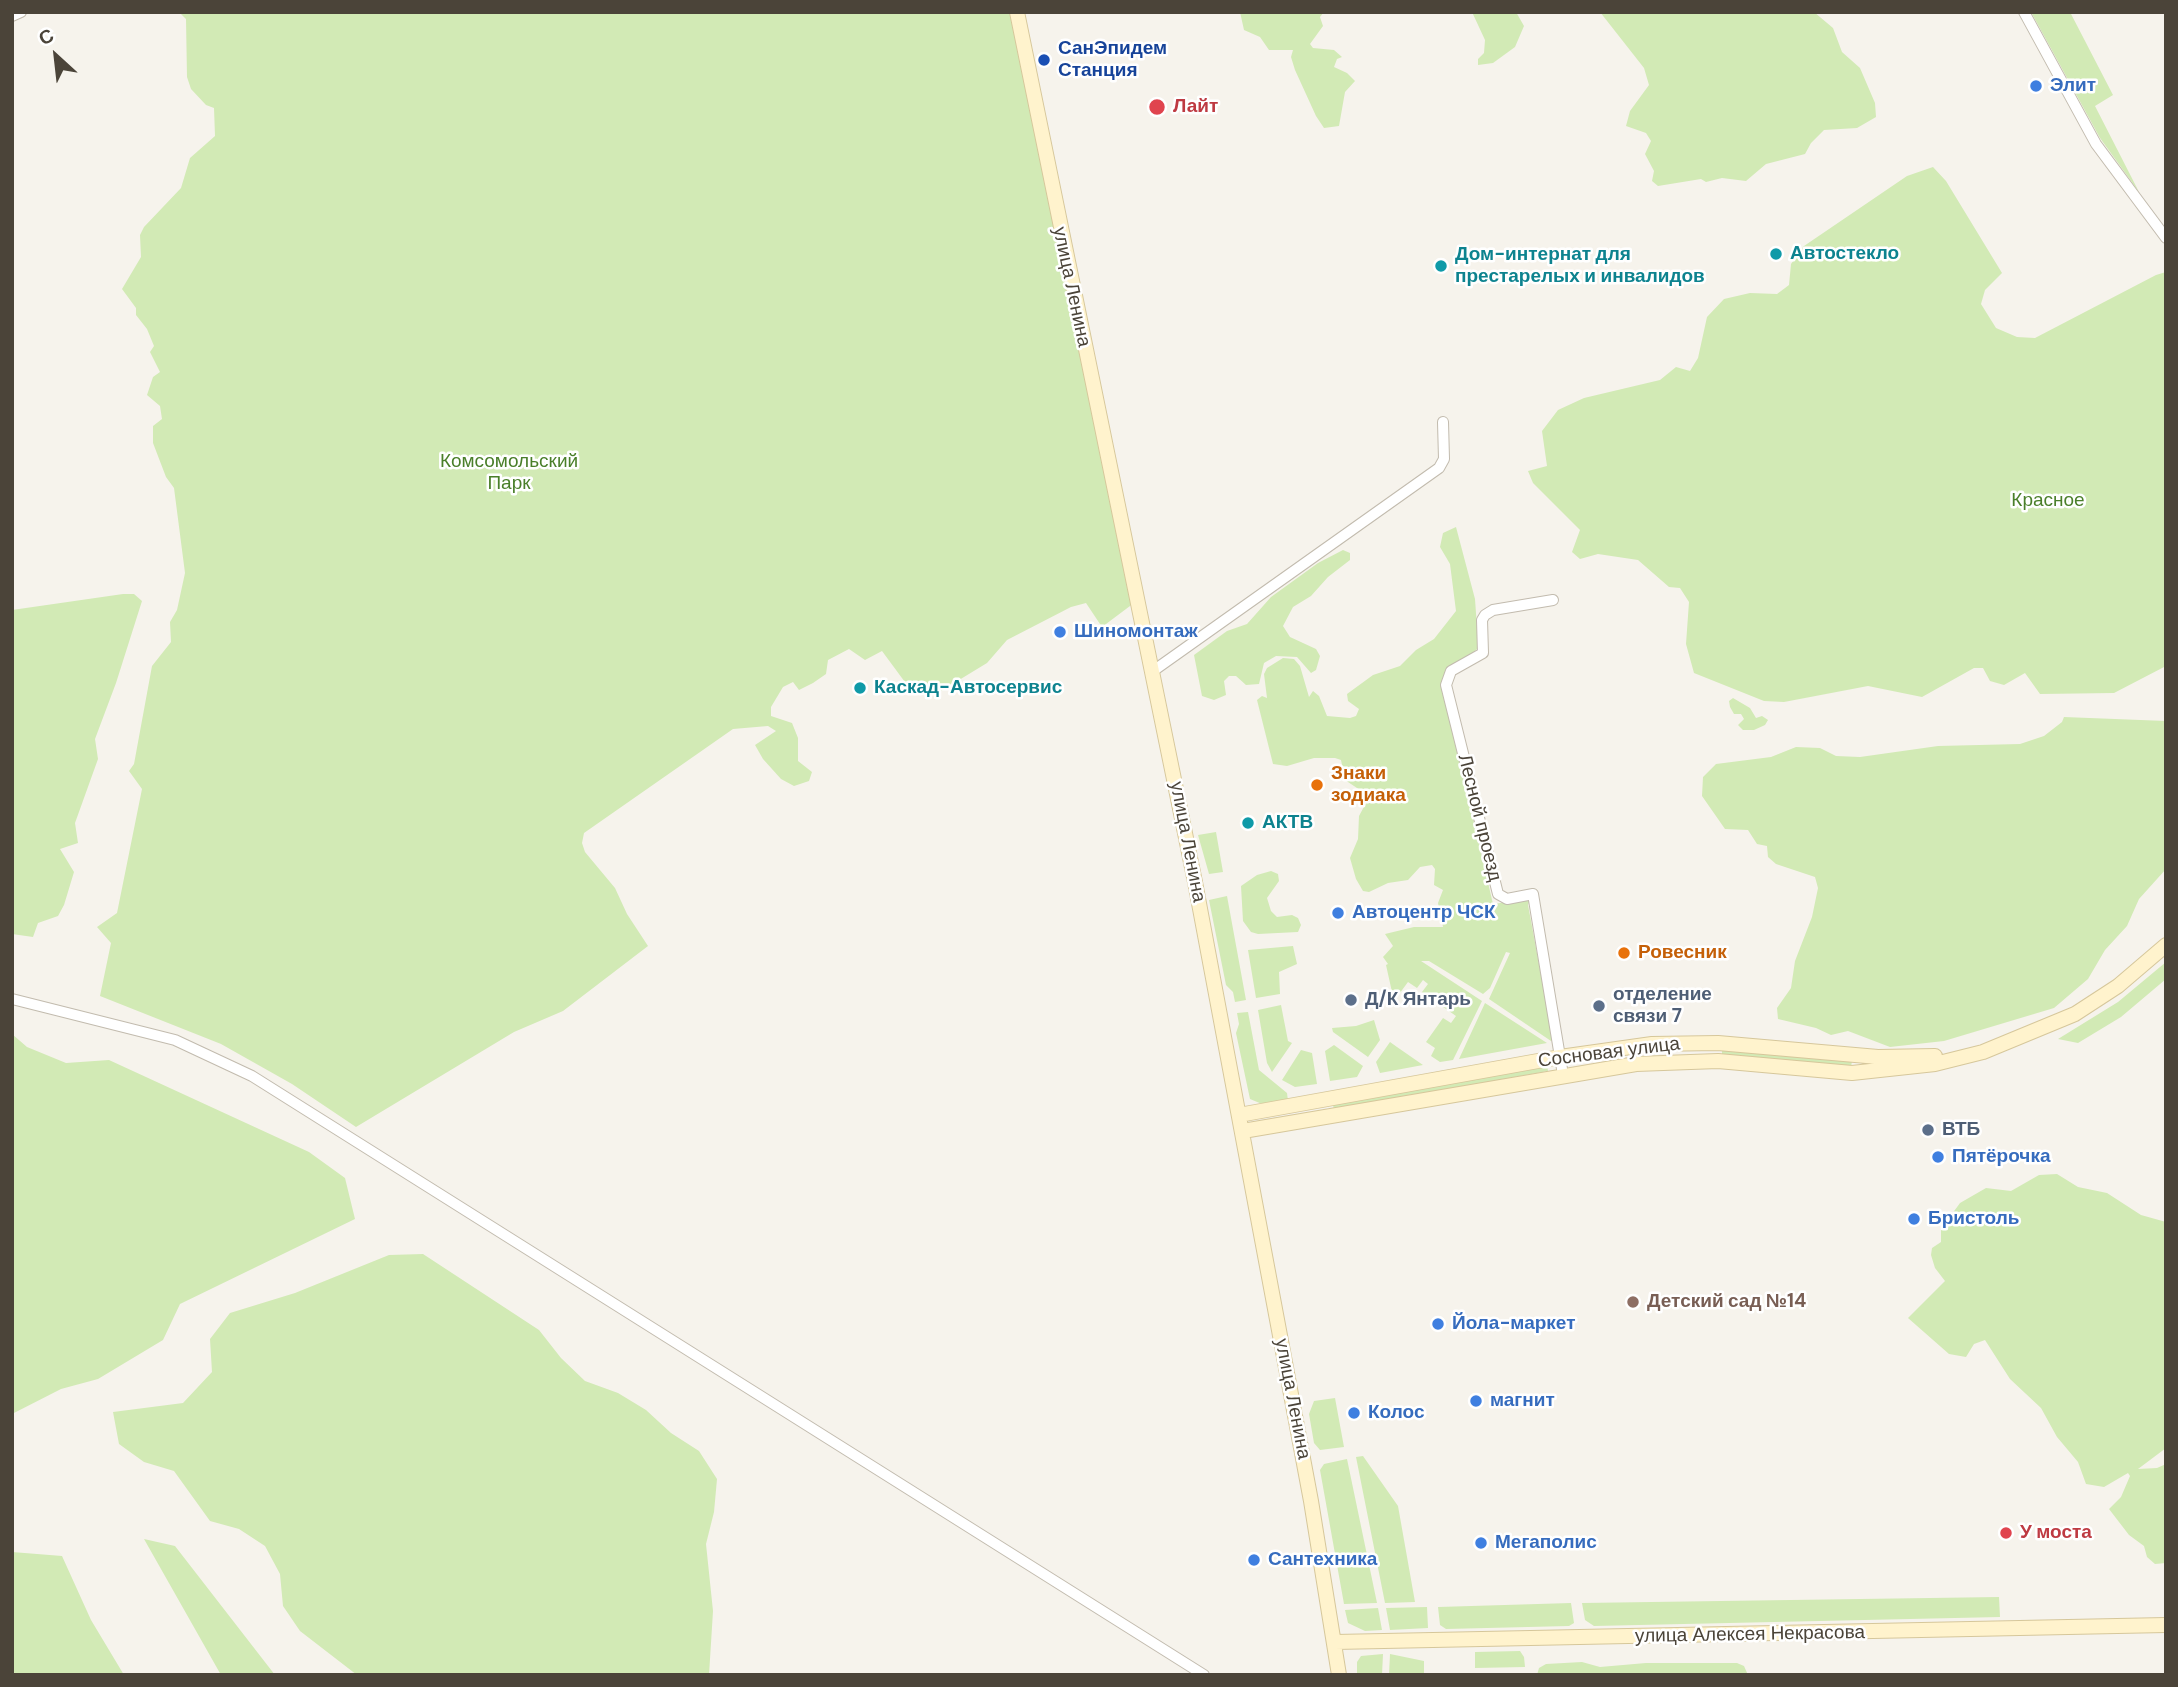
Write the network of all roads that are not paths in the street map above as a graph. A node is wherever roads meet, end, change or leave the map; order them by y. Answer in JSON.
{"nodes":[{"id":1,"x":21,"y":12,"type":"edge"},
{"id":2,"x":1017,"y":12,"type":"edge"},
{"id":3,"x":2024,"y":12,"type":"edge"},
{"id":4,"x":12,"y":16,"type":"edge"},
{"id":5,"x":2166,"y":238,"type":"edge"},
{"id":6,"x":1443,"y":422,"type":"dead end"},
{"id":7,"x":1553,"y":600,"type":"dead end"},
{"id":8,"x":1153,"y":671,"type":"junction"},
{"id":9,"x":2166,"y":945,"type":"edge"},
{"id":10,"x":12,"y":999,"type":"edge"},
{"id":11,"x":1983,"y":1052,"type":"junction"},
{"id":12,"x":1560,"y":1057,"type":"junction"},
{"id":13,"x":1563,"y":1076,"type":"junction"},
{"id":14,"x":1239,"y":1115,"type":"junction"},
{"id":15,"x":1243,"y":1131,"type":"junction"},
{"id":16,"x":2166,"y":1625,"type":"edge"},
{"id":17,"x":1335,"y":1642,"type":"junction"},
{"id":18,"x":1204,"y":1675,"type":"edge"},
{"id":19,"x":1339,"y":1675,"type":"edge"}],
"edges":[{"from":1,"to":4,"type":"street"},
{"from":2,"to":8,"type":"street","name":"улица Ленина"},
{"from":3,"to":5,"type":"street"},
{"from":6,"to":8,"type":"street"},
{"from":7,"to":12,"type":"street","name":"Лесной проезд"},
{"from":8,"to":14,"type":"street","name":"улица Ленина"},
{"from":9,"to":11,"type":"street","name":"Сосновая улица"},
{"from":10,"to":18,"type":"street"},
{"from":11,"to":12,"type":"street","name":"Сосновая улица"},
{"from":11,"to":13,"type":"street","name":"Сосновая улица"},
{"from":12,"to":13,"type":"street","name":"Лесной проезд"},
{"from":12,"to":14,"type":"street","name":"Сосновая улица"},
{"from":13,"to":15,"type":"street","name":"Сосновая улица"},
{"from":14,"to":15,"type":"street","name":"улица Ленина"},
{"from":15,"to":17,"type":"street","name":"улица Ленина"},
{"from":16,"to":17,"type":"street","name":"улица Алексея Некрасова"},
{"from":17,"to":19,"type":"street","name":"улица Ленина"}]}
